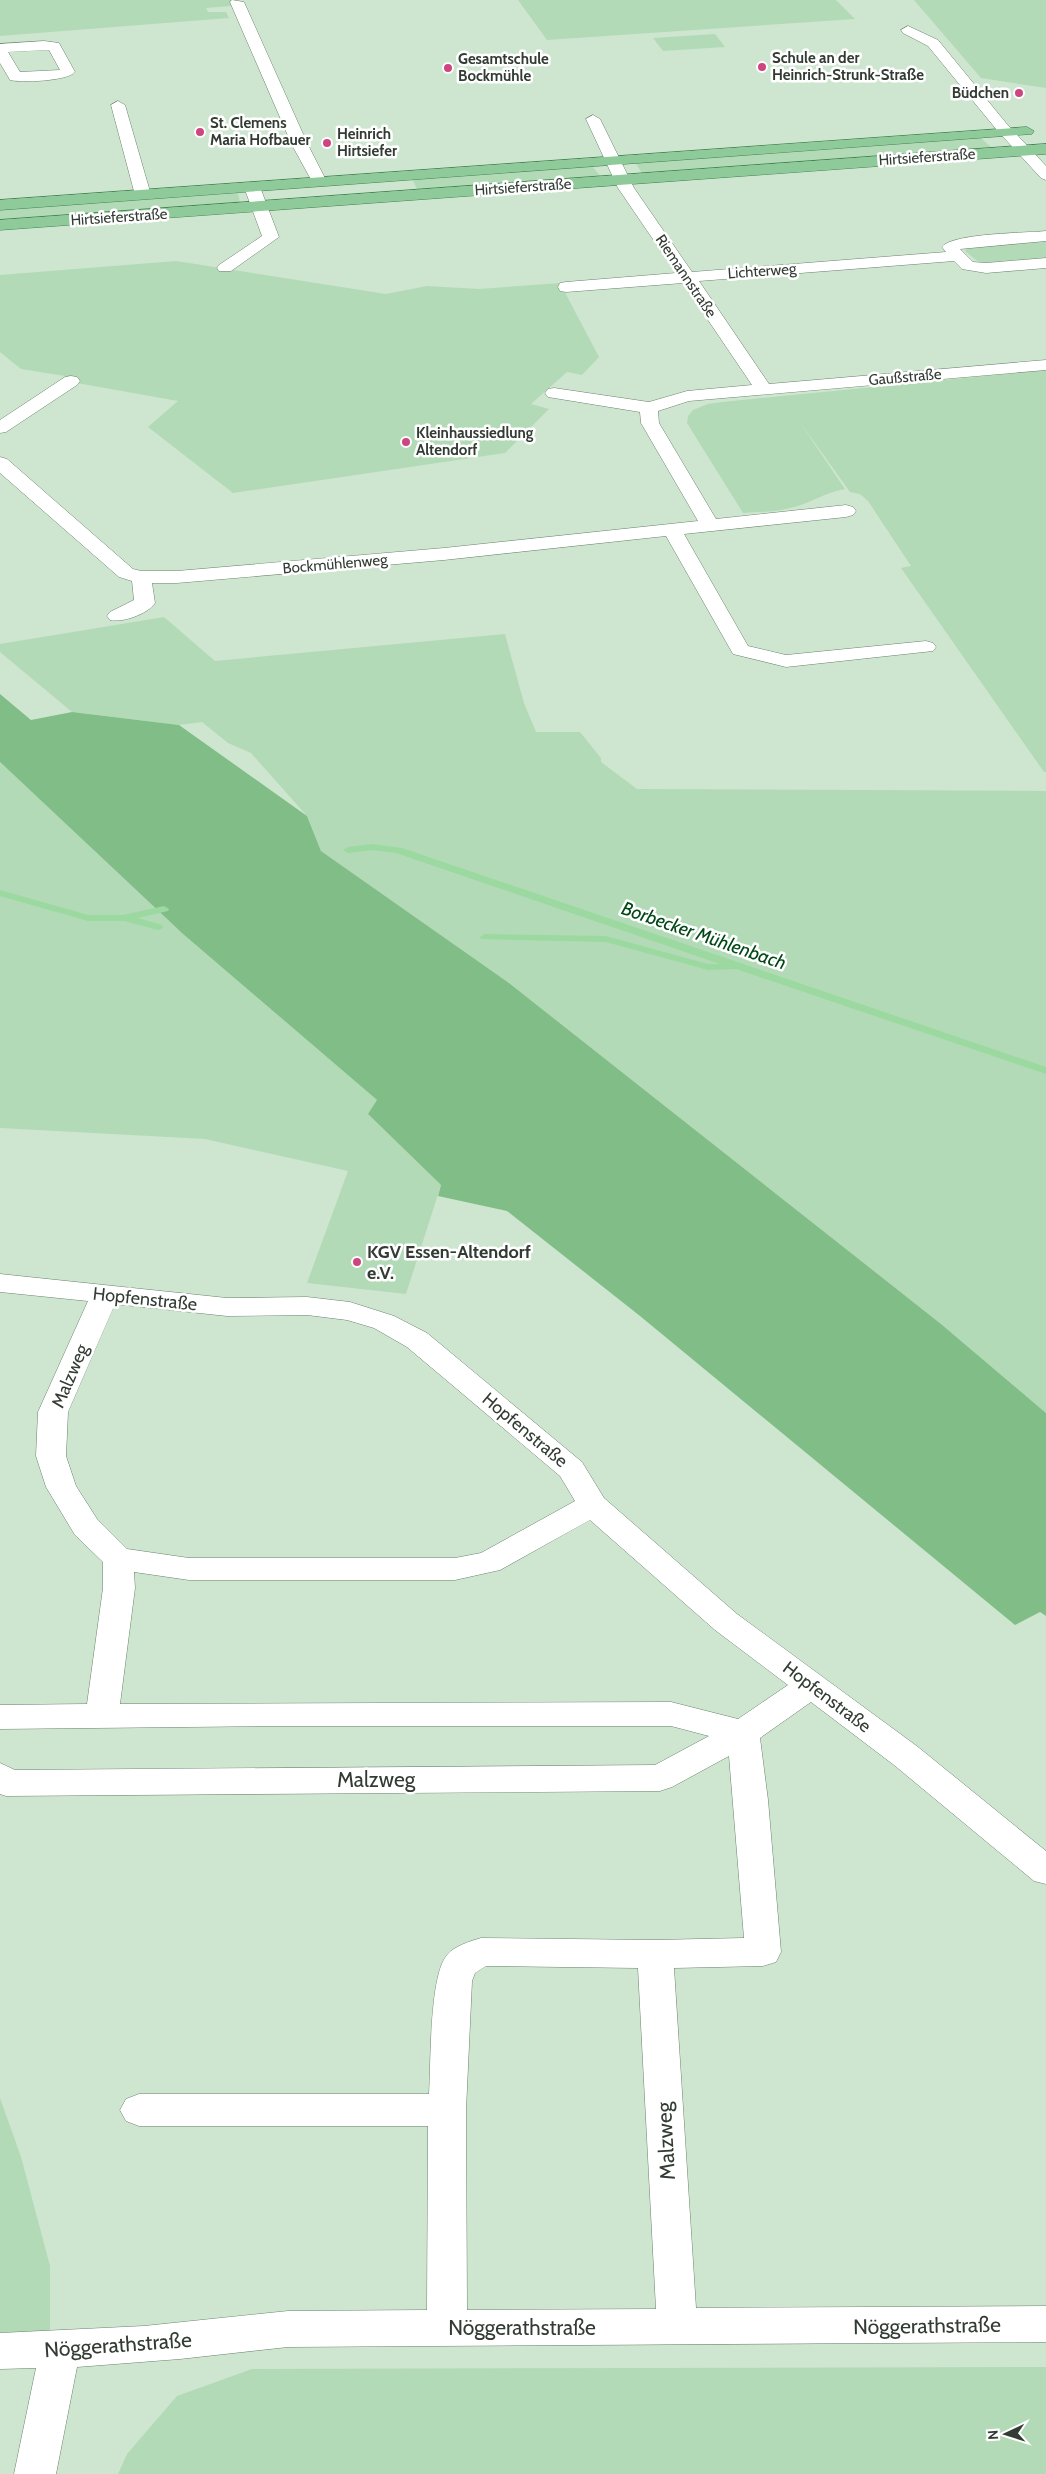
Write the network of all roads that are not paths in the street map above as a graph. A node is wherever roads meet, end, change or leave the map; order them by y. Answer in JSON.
{"nodes":[{"id":1,"x":237,"y":2,"type":"dead end"},
{"id":2,"x":908,"y":30,"type":"dead end"},
{"id":3,"x":118,"y":106,"type":"dead end"},
{"id":4,"x":593,"y":119,"type":"dead end"},
{"id":5,"x":1045,"y":130,"type":"edge"},
{"id":6,"x":1007,"y":132,"type":"junction"},
{"id":7,"x":1046,"y":149,"type":"edge"},
{"id":8,"x":1022,"y":150,"type":"junction"},
{"id":9,"x":614,"y":159,"type":"junction"},
{"id":10,"x":1046,"y":175,"type":"edge"},
{"id":11,"x":623,"y":180,"type":"junction"},
{"id":12,"x":319,"y":182,"type":"junction"},
{"id":13,"x":252,"y":187,"type":"junction"},
{"id":14,"x":143,"y":195,"type":"junction"},
{"id":15,"x":0,"y":205,"type":"edge"},
{"id":16,"x":259,"y":206,"type":"junction"},
{"id":17,"x":0,"y":225,"type":"edge"},
{"id":18,"x":1046,"y":236,"type":"edge"},
{"id":19,"x":958,"y":256,"type":"junction"},
{"id":20,"x":1046,"y":263,"type":"edge"},
{"id":21,"x":225,"y":268,"type":"dead end"},
{"id":22,"x":687,"y":277,"type":"junction"},
{"id":23,"x":566,"y":287,"type":"dead end"},
{"id":24,"x":1046,"y":365,"type":"edge"},
{"id":25,"x":72,"y":381,"type":"dead end"},
{"id":26,"x":764,"y":388,"type":"junction"},
{"id":27,"x":554,"y":393,"type":"dead end"},
{"id":28,"x":650,"y":408,"type":"junction"},
{"id":29,"x":0,"y":428,"type":"edge"},
{"id":30,"x":0,"y":463,"type":"edge"},
{"id":31,"x":846,"y":511,"type":"dead end"},
{"id":32,"x":710,"y":525,"type":"junction"},
{"id":33,"x":672,"y":529,"type":"junction"},
{"id":34,"x":141,"y":577,"type":"junction"},
{"id":35,"x":117,"y":616,"type":"dead end"},
{"id":36,"x":926,"y":647,"type":"dead end"},
{"id":37,"x":0,"y":1283,"type":"edge"},
{"id":38,"x":105,"y":1295,"type":"junction"},
{"id":39,"x":593,"y":1505,"type":"junction"},
{"id":40,"x":118,"y":1559,"type":"junction"},
{"id":41,"x":812,"y":1685,"type":"junction"},
{"id":42,"x":102,"y":1714,"type":"junction"},
{"id":43,"x":0,"y":1717,"type":"edge"},
{"id":44,"x":742,"y":1733,"type":"junction"},
{"id":45,"x":0,"y":1776,"type":"edge"},
{"id":46,"x":1046,"y":1871,"type":"edge"},
{"id":47,"x":655,"y":1954,"type":"junction"},
{"id":48,"x":140,"y":2110,"type":"dead end"},
{"id":49,"x":447,"y":2110,"type":"junction"},
{"id":50,"x":1046,"y":2324,"type":"edge"},
{"id":51,"x":447,"y":2328,"type":"junction"},
{"id":52,"x":677,"y":2328,"type":"junction"},
{"id":53,"x":0,"y":2351,"type":"edge"},
{"id":54,"x":60,"y":2351,"type":"junction"},
{"id":55,"x":35,"y":2474,"type":"edge"}],
"edges":[{"from":1,"to":12,"type":"street"},
{"from":2,"to":6,"type":"street"},
{"from":3,"to":14,"type":"street"},
{"from":4,"to":9,"type":"street","name":"Riemannstraße"},
{"from":5,"to":6,"type":"main road","name":"Hirtsieferstraße"},
{"from":6,"to":8,"type":"street"},
{"from":6,"to":9,"type":"main road","name":"Hirtsieferstraße"},
{"from":7,"to":8,"type":"main road","name":"Hirtsieferstraße"},
{"from":8,"to":10,"type":"street"},
{"from":8,"to":11,"type":"main road","name":"Hirtsieferstraße"},
{"from":9,"to":11,"type":"street","name":"Riemannstraße"},
{"from":9,"to":12,"type":"main road","name":"Hirtsieferstraße"},
{"from":11,"to":16,"type":"main road","name":"Hirtsieferstraße"},
{"from":11,"to":22,"type":"street","name":"Riemannstraße"},
{"from":12,"to":13,"type":"main road","name":"Hirtsieferstraße"},
{"from":13,"to":14,"type":"main road","name":"Hirtsieferstraße"},
{"from":13,"to":16,"type":"street"},
{"from":14,"to":15,"type":"main road","name":"Hirtsieferstraße"},
{"from":16,"to":17,"type":"main road","name":"Hirtsieferstraße"},
{"from":16,"to":21,"type":"street"},
{"from":18,"to":19,"type":"street"},
{"from":19,"to":20,"type":"street"},
{"from":19,"to":22,"type":"street","name":"Lichterweg"},
{"from":22,"to":23,"type":"street","name":"Lichterweg"},
{"from":22,"to":26,"type":"street","name":"Riemannstraße"},
{"from":24,"to":26,"type":"street","name":"Gaußstraße"},
{"from":25,"to":29,"type":"street"},
{"from":26,"to":28,"type":"street","name":"Gaußstraße"},
{"from":27,"to":28,"type":"street"},
{"from":28,"to":32,"type":"street"},
{"from":30,"to":34,"type":"street","name":"Bockmühlenweg"},
{"from":31,"to":32,"type":"street","name":"Bockmühlenweg"},
{"from":32,"to":33,"type":"street","name":"Bockmühlenweg"},
{"from":33,"to":34,"type":"street","name":"Bockmühlenweg"},
{"from":33,"to":36,"type":"street"},
{"from":34,"to":35,"type":"street"},
{"from":37,"to":38,"type":"street","name":"Hopfenstraße"},
{"from":38,"to":39,"type":"street","name":"Hopfenstraße"},
{"from":38,"to":40,"type":"street","name":"Malzweg"},
{"from":39,"to":40,"type":"street"},
{"from":39,"to":41,"type":"street","name":"Hopfenstraße"},
{"from":40,"to":42,"type":"street"},
{"from":41,"to":44,"type":"street","name":"Malzweg"},
{"from":41,"to":46,"type":"street","name":"Hopfenstraße"},
{"from":42,"to":43,"type":"street"},
{"from":42,"to":44,"type":"street"},
{"from":44,"to":45,"type":"street","name":"Malzweg"},
{"from":44,"to":47,"type":"street"},
{"from":47,"to":49,"type":"street"},
{"from":47,"to":52,"type":"street","name":"Malzweg"},
{"from":48,"to":49,"type":"street"},
{"from":49,"to":51,"type":"street"},
{"from":50,"to":52,"type":"street","name":"Nöggerathstraße"},
{"from":51,"to":52,"type":"street","name":"Nöggerathstraße"},
{"from":51,"to":54,"type":"street","name":"Nöggerathstraße"},
{"from":53,"to":54,"type":"street","name":"Nöggerathstraße"},
{"from":54,"to":55,"type":"street"}]}
